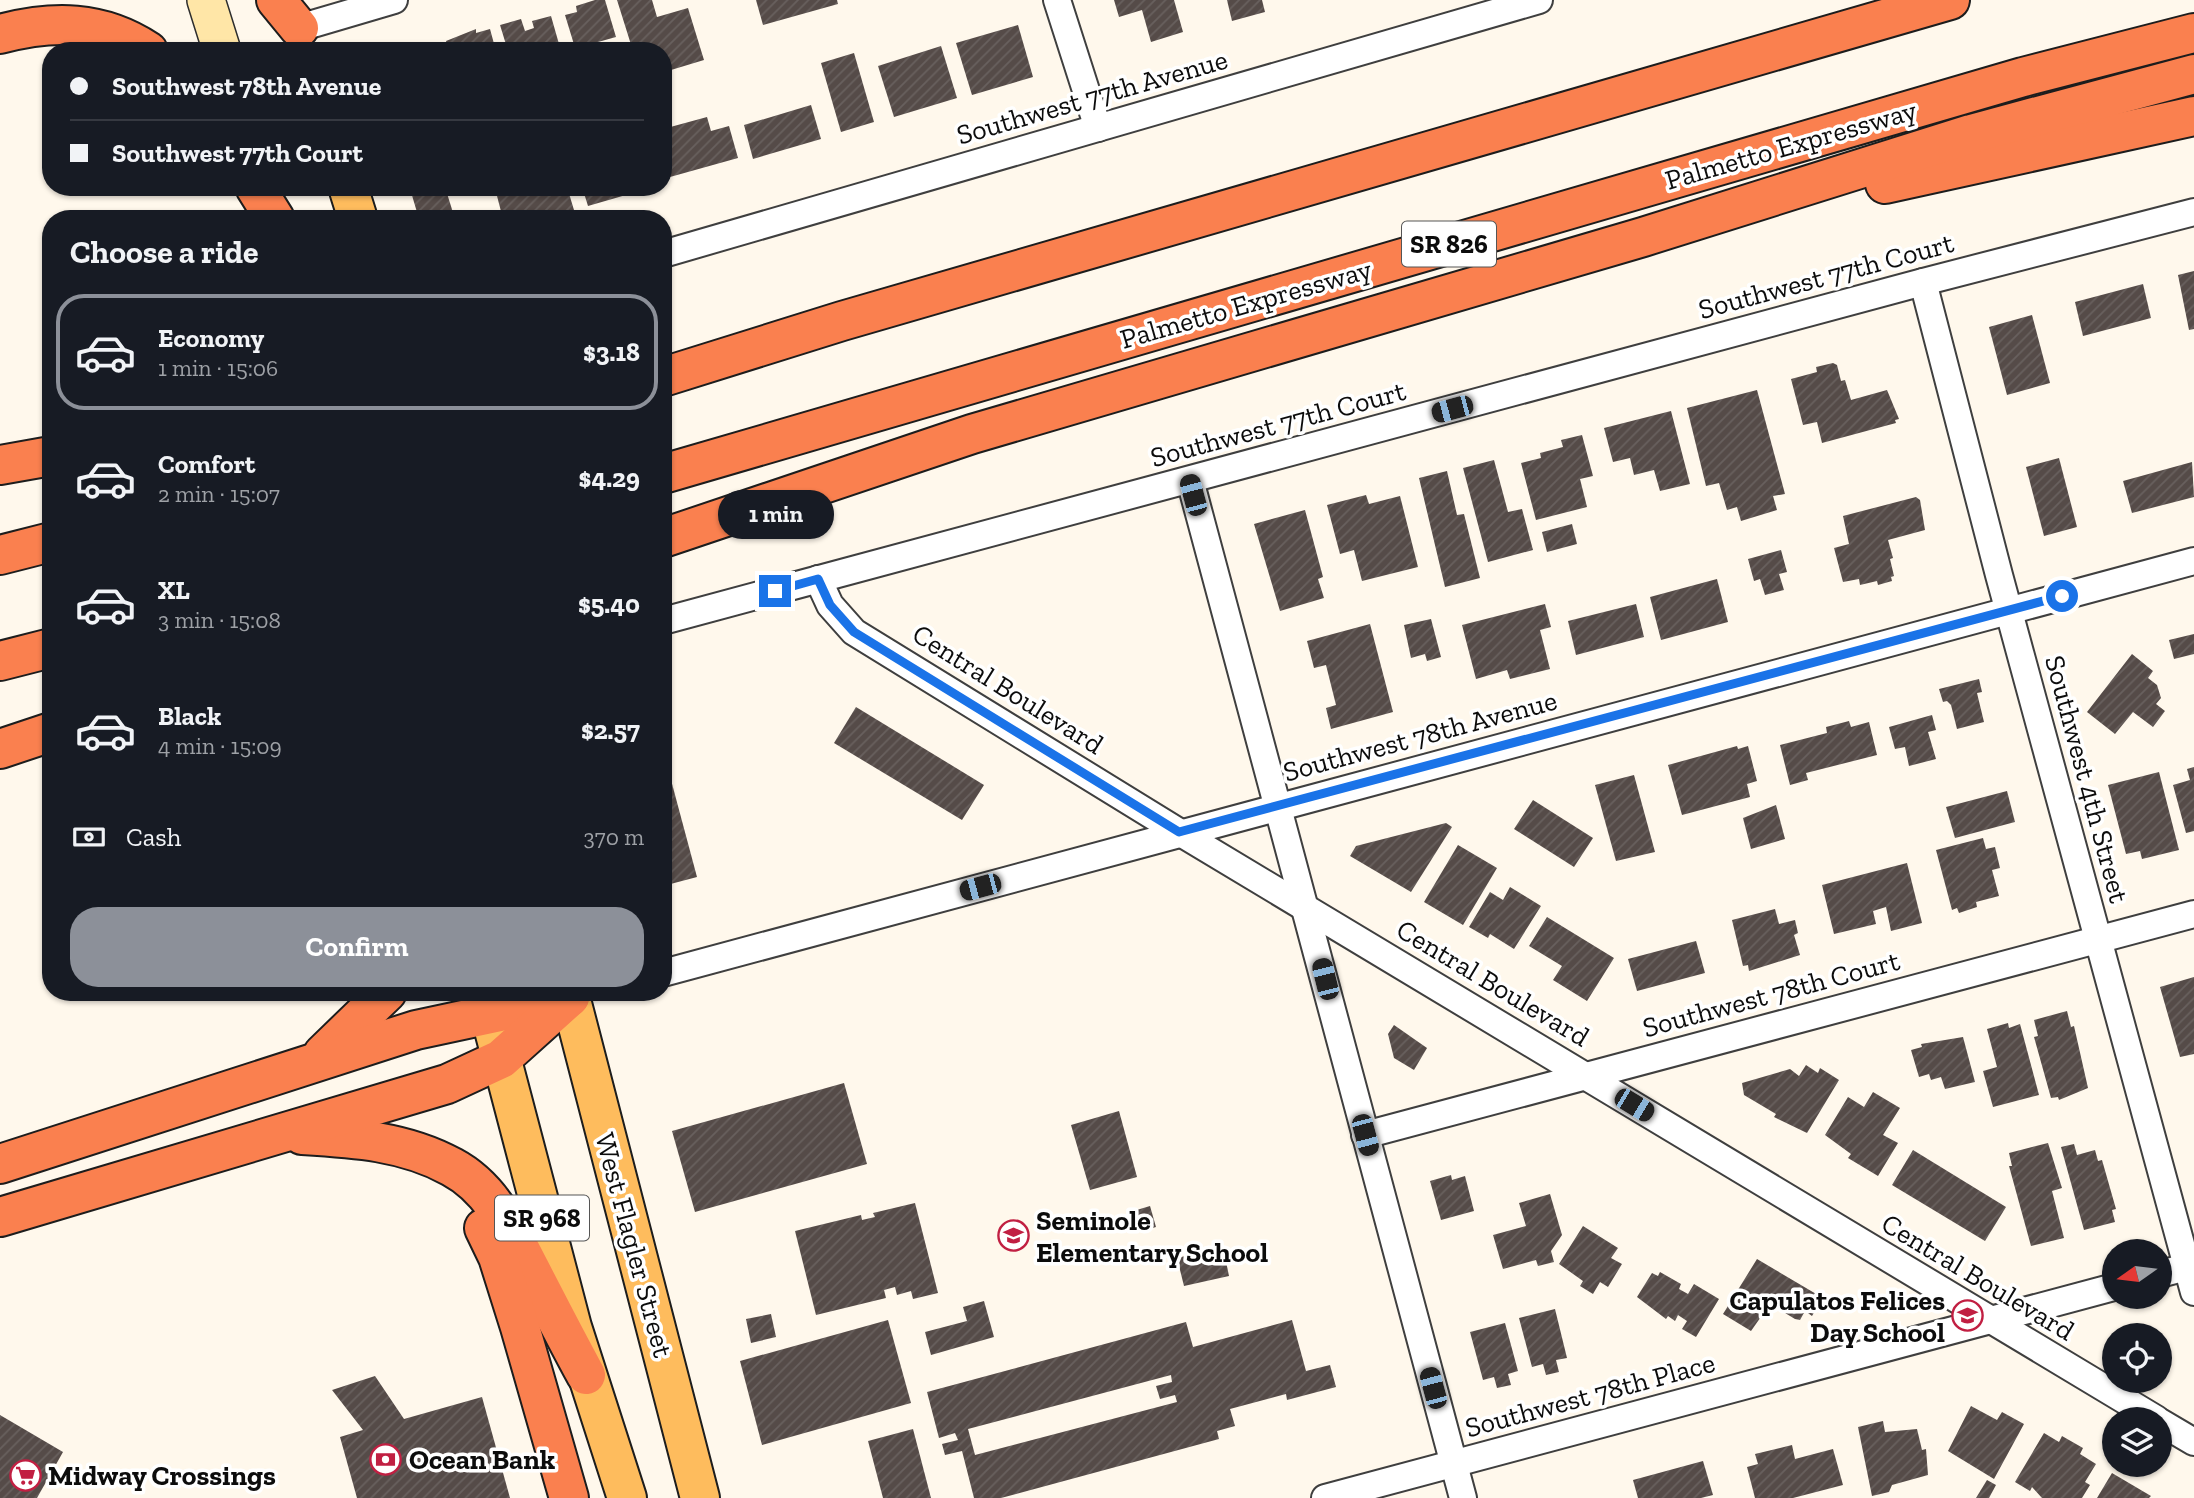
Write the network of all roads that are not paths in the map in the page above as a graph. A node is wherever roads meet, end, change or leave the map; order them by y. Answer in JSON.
{"nodes":[{"id":1,"x":23,"y":0,"type":"edge"},
{"id":2,"x":206,"y":0,"type":"edge"},
{"id":3,"x":394,"y":0,"type":"edge"},
{"id":4,"x":1057,"y":0,"type":"edge"},
{"id":5,"x":1539,"y":0,"type":"edge"},
{"id":6,"x":1950,"y":0,"type":"edge"},
{"id":7,"x":0,"y":6,"type":"edge"},
{"id":8,"x":1887,"y":11,"type":"edge"},
{"id":9,"x":293,"y":20,"type":"edge"},
{"id":10,"x":2194,"y":33,"type":"edge"},
{"id":11,"x":0,"y":34,"type":"edge"},
{"id":12,"x":132,"y":42,"type":"edge"},
{"id":13,"x":219,"y":42,"type":"edge"},
{"id":14,"x":2194,"y":74,"type":"edge"},
{"id":15,"x":2194,"y":116,"type":"edge"},
{"id":16,"x":1098,"y":128,"type":"junction"},
{"id":17,"x":2194,"y":212,"type":"edge"},
{"id":18,"x":1643,"y":237,"type":"junction"},
{"id":19,"x":672,"y":251,"type":"edge"},
{"id":20,"x":1923,"y":282,"type":"junction"},
{"id":21,"x":672,"y":374,"type":"edge"},
{"id":22,"x":0,"y":452,"type":"edge"},
{"id":23,"x":42,"y":454,"type":"edge"},
{"id":24,"x":42,"y":456,"type":"edge"},
{"id":25,"x":0,"y":465,"type":"edge"},
{"id":26,"x":672,"y":471,"type":"edge"},
{"id":27,"x":1190,"y":480,"type":"junction"},
{"id":28,"x":672,"y":535,"type":"edge"},
{"id":29,"x":42,"y":544,"type":"edge"},
{"id":30,"x":0,"y":555,"type":"edge"},
{"id":31,"x":2194,"y":561,"type":"edge"},
{"id":32,"x":818,"y":579,"type":"junction"},
{"id":33,"x":2009,"y":610,"type":"junction"},
{"id":34,"x":672,"y":619,"type":"edge"},
{"id":35,"x":42,"y":650,"type":"edge"},
{"id":36,"x":0,"y":661,"type":"edge"},
{"id":37,"x":42,"y":734,"type":"edge"},
{"id":38,"x":0,"y":747,"type":"edge"},
{"id":39,"x":1278,"y":807,"type":"junction"},
{"id":40,"x":1179,"y":832,"type":"junction"},
{"id":41,"x":1306,"y":908,"type":"junction"},
{"id":42,"x":2194,"y":914,"type":"edge"},
{"id":43,"x":2098,"y":940,"type":"junction"},
{"id":44,"x":672,"y":971,"type":"edge"},
{"id":45,"x":378,"y":1001,"type":"edge"},
{"id":46,"x":507,"y":1001,"type":"edge"},
{"id":47,"x":568,"y":1001,"type":"edge"},
{"id":48,"x":578,"y":1001,"type":"edge"},
{"id":49,"x":487,"y":1003,"type":"edge"},
{"id":50,"x":501,"y":1059,"type":"junction"},
{"id":51,"x":314,"y":1062,"type":"junction"},
{"id":52,"x":1587,"y":1076,"type":"junction"},
{"id":53,"x":275,"y":1134,"type":"junction"},
{"id":54,"x":1365,"y":1135,"type":"junction"},
{"id":55,"x":417,"y":1153,"type":"junction"},
{"id":56,"x":0,"y":1164,"type":"edge"},
{"id":57,"x":0,"y":1217,"type":"edge"},
{"id":58,"x":2191,"y":1266,"type":"edge"},
{"id":59,"x":2172,"y":1272,"type":"edge"},
{"id":60,"x":2102,"y":1290,"type":"edge"},
{"id":61,"x":2194,"y":1292,"type":"edge"},
{"id":62,"x":1989,"y":1321,"type":"junction"},
{"id":63,"x":586,"y":1375,"type":"junction"},
{"id":64,"x":2136,"y":1407,"type":"edge"},
{"id":65,"x":2172,"y":1429,"type":"edge"},
{"id":66,"x":2194,"y":1442,"type":"edge"},
{"id":67,"x":1454,"y":1464,"type":"junction"},
{"id":68,"x":569,"y":1498,"type":"edge"},
{"id":69,"x":627,"y":1498,"type":"edge"},
{"id":70,"x":699,"y":1498,"type":"edge"},
{"id":71,"x":1325,"y":1498,"type":"edge"},
{"id":72,"x":1463,"y":1498,"type":"edge"}],
"edges":[{"from":1,"to":7,"type":"highway"},
{"from":2,"to":13,"type":"main road"},
{"from":3,"to":9,"type":"street"},
{"from":4,"to":16,"type":"street"},
{"from":5,"to":16,"type":"street","name":"Southwest 77th Avenue"},
{"from":6,"to":8,"type":"highway"},
{"from":8,"to":21,"type":"highway"},
{"from":10,"to":26,"type":"highway","name":"Palmetto Expressway","number":"SR 826"},
{"from":11,"to":12,"type":"highway"},
{"from":14,"to":18,"type":"highway"},
{"from":15,"to":18,"type":"highway"},
{"from":16,"to":19,"type":"street","name":"Southwest 77th Avenue"},
{"from":17,"to":20,"type":"street","name":"Southwest 77th Court"},
{"from":18,"to":28,"type":"highway"},
{"from":20,"to":27,"type":"street","name":"Southwest 77th Court"},
{"from":20,"to":33,"type":"street","name":"Southwest 4th Street"},
{"from":22,"to":23,"type":"highway"},
{"from":24,"to":25,"type":"highway"},
{"from":27,"to":32,"type":"street","name":"Southwest 77th Court"},
{"from":27,"to":39,"type":"street"},
{"from":29,"to":30,"type":"highway"},
{"from":31,"to":33,"type":"street","name":"Southwest 78th Avenue"},
{"from":32,"to":34,"type":"street","name":"Southwest 77th Court"},
{"from":32,"to":40,"type":"street","name":"Central Boulevard"},
{"from":33,"to":39,"type":"street","name":"Southwest 78th Avenue"},
{"from":33,"to":43,"type":"street","name":"Southwest 4th Street"},
{"from":35,"to":36,"type":"highway"},
{"from":37,"to":38,"type":"highway"},
{"from":39,"to":40,"type":"street","name":"Southwest 78th Avenue"},
{"from":39,"to":41,"type":"street"},
{"from":40,"to":41,"type":"street","name":"Central Boulevard"},
{"from":40,"to":44,"type":"street","name":"Southwest 78th Avenue"},
{"from":41,"to":52,"type":"street","name":"Central Boulevard"},
{"from":41,"to":54,"type":"street"},
{"from":42,"to":43,"type":"street","name":"Southwest 78th Court"},
{"from":43,"to":52,"type":"street","name":"Southwest 78th Court"},
{"from":43,"to":58,"type":"street","name":"Southwest 4th Street"},
{"from":45,"to":51,"type":"highway"},
{"from":46,"to":49,"type":"highway"},
{"from":47,"to":50,"type":"highway"},
{"from":48,"to":70,"type":"main road","name":"West Flagler Street","number":"SR 968"},
{"from":49,"to":50,"type":"main road","number":"SR 968"},
{"from":49,"to":51,"type":"highway"},
{"from":50,"to":53,"type":"highway"},
{"from":50,"to":63,"type":"main road","number":"SR 968"},
{"from":51,"to":56,"type":"highway"},
{"from":52,"to":54,"type":"street","name":"Southwest 78th Court"},
{"from":52,"to":62,"type":"street","name":"Central Boulevard"},
{"from":53,"to":55,"type":"highway"},
{"from":53,"to":57,"type":"highway"},
{"from":54,"to":67,"type":"street"},
{"from":55,"to":63,"type":"highway"},
{"from":55,"to":68,"type":"highway"},
{"from":58,"to":59,"type":"street"},
{"from":58,"to":61,"type":"street","name":"Southwest 4th Street"},
{"from":60,"to":62,"type":"street","name":"Southwest 78th Place"},
{"from":62,"to":64,"type":"street","name":"Central Boulevard"},
{"from":62,"to":67,"type":"street","name":"Southwest 78th Place"},
{"from":63,"to":69,"type":"main road","number":"SR 968"},
{"from":65,"to":66,"type":"street","name":"Central Boulevard"},
{"from":67,"to":71,"type":"street","name":"Southwest 78th Place"},
{"from":67,"to":72,"type":"street"}]}
